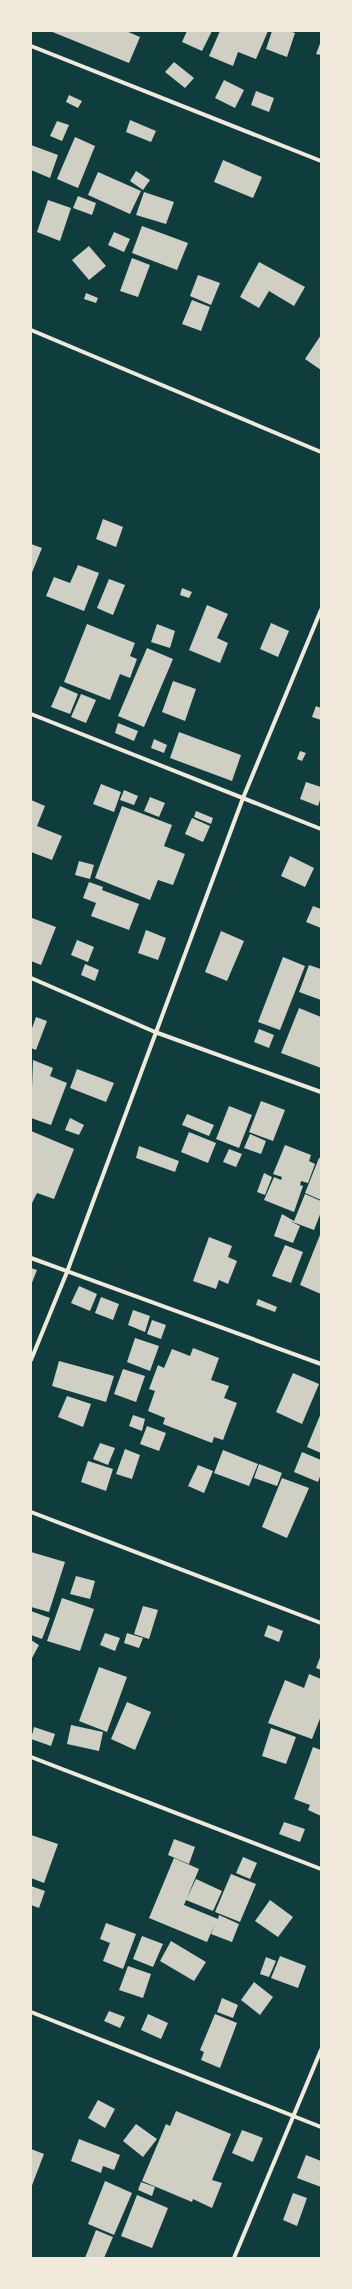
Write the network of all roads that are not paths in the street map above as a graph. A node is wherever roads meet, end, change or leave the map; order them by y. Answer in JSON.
{"nodes":[{"id":1,"x":31,"y":46,"type":"edge"},
{"id":2,"x":321,"y":161,"type":"edge"},
{"id":3,"x":31,"y":330,"type":"edge"},
{"id":4,"x":321,"y":452,"type":"edge"},
{"id":5,"x":321,"y":610,"type":"edge"},
{"id":6,"x":31,"y":714,"type":"edge"},
{"id":7,"x":243,"y":798,"type":"junction"},
{"id":8,"x":321,"y":829,"type":"edge"},
{"id":9,"x":31,"y":978,"type":"edge"},
{"id":10,"x":155,"y":1032,"type":"junction"},
{"id":11,"x":321,"y":1092,"type":"edge"},
{"id":12,"x":31,"y":1258,"type":"edge"},
{"id":13,"x":67,"y":1272,"type":"junction"},
{"id":14,"x":31,"y":1360,"type":"edge"},
{"id":15,"x":321,"y":1364,"type":"edge"},
{"id":16,"x":31,"y":1512,"type":"edge"},
{"id":17,"x":321,"y":1624,"type":"edge"},
{"id":18,"x":31,"y":1757,"type":"edge"},
{"id":19,"x":321,"y":1869,"type":"edge"},
{"id":20,"x":31,"y":2012,"type":"edge"},
{"id":21,"x":321,"y":2050,"type":"edge"},
{"id":22,"x":293,"y":2115,"type":"junction"},
{"id":23,"x":321,"y":2127,"type":"edge"},
{"id":24,"x":234,"y":2258,"type":"edge"}],
"edges":[{"from":1,"to":2,"type":"street"},
{"from":3,"to":4,"type":"street"},
{"from":5,"to":7,"type":"street"},
{"from":6,"to":7,"type":"street"},
{"from":7,"to":8,"type":"street"},
{"from":7,"to":10,"type":"street"},
{"from":9,"to":10,"type":"street"},
{"from":10,"to":11,"type":"street"},
{"from":10,"to":13,"type":"street"},
{"from":12,"to":13,"type":"street"},
{"from":13,"to":14,"type":"street"},
{"from":13,"to":15,"type":"street"},
{"from":16,"to":17,"type":"street"},
{"from":18,"to":19,"type":"street"},
{"from":20,"to":22,"type":"street"},
{"from":21,"to":22,"type":"street"},
{"from":22,"to":23,"type":"street"},
{"from":22,"to":24,"type":"street"}]}
